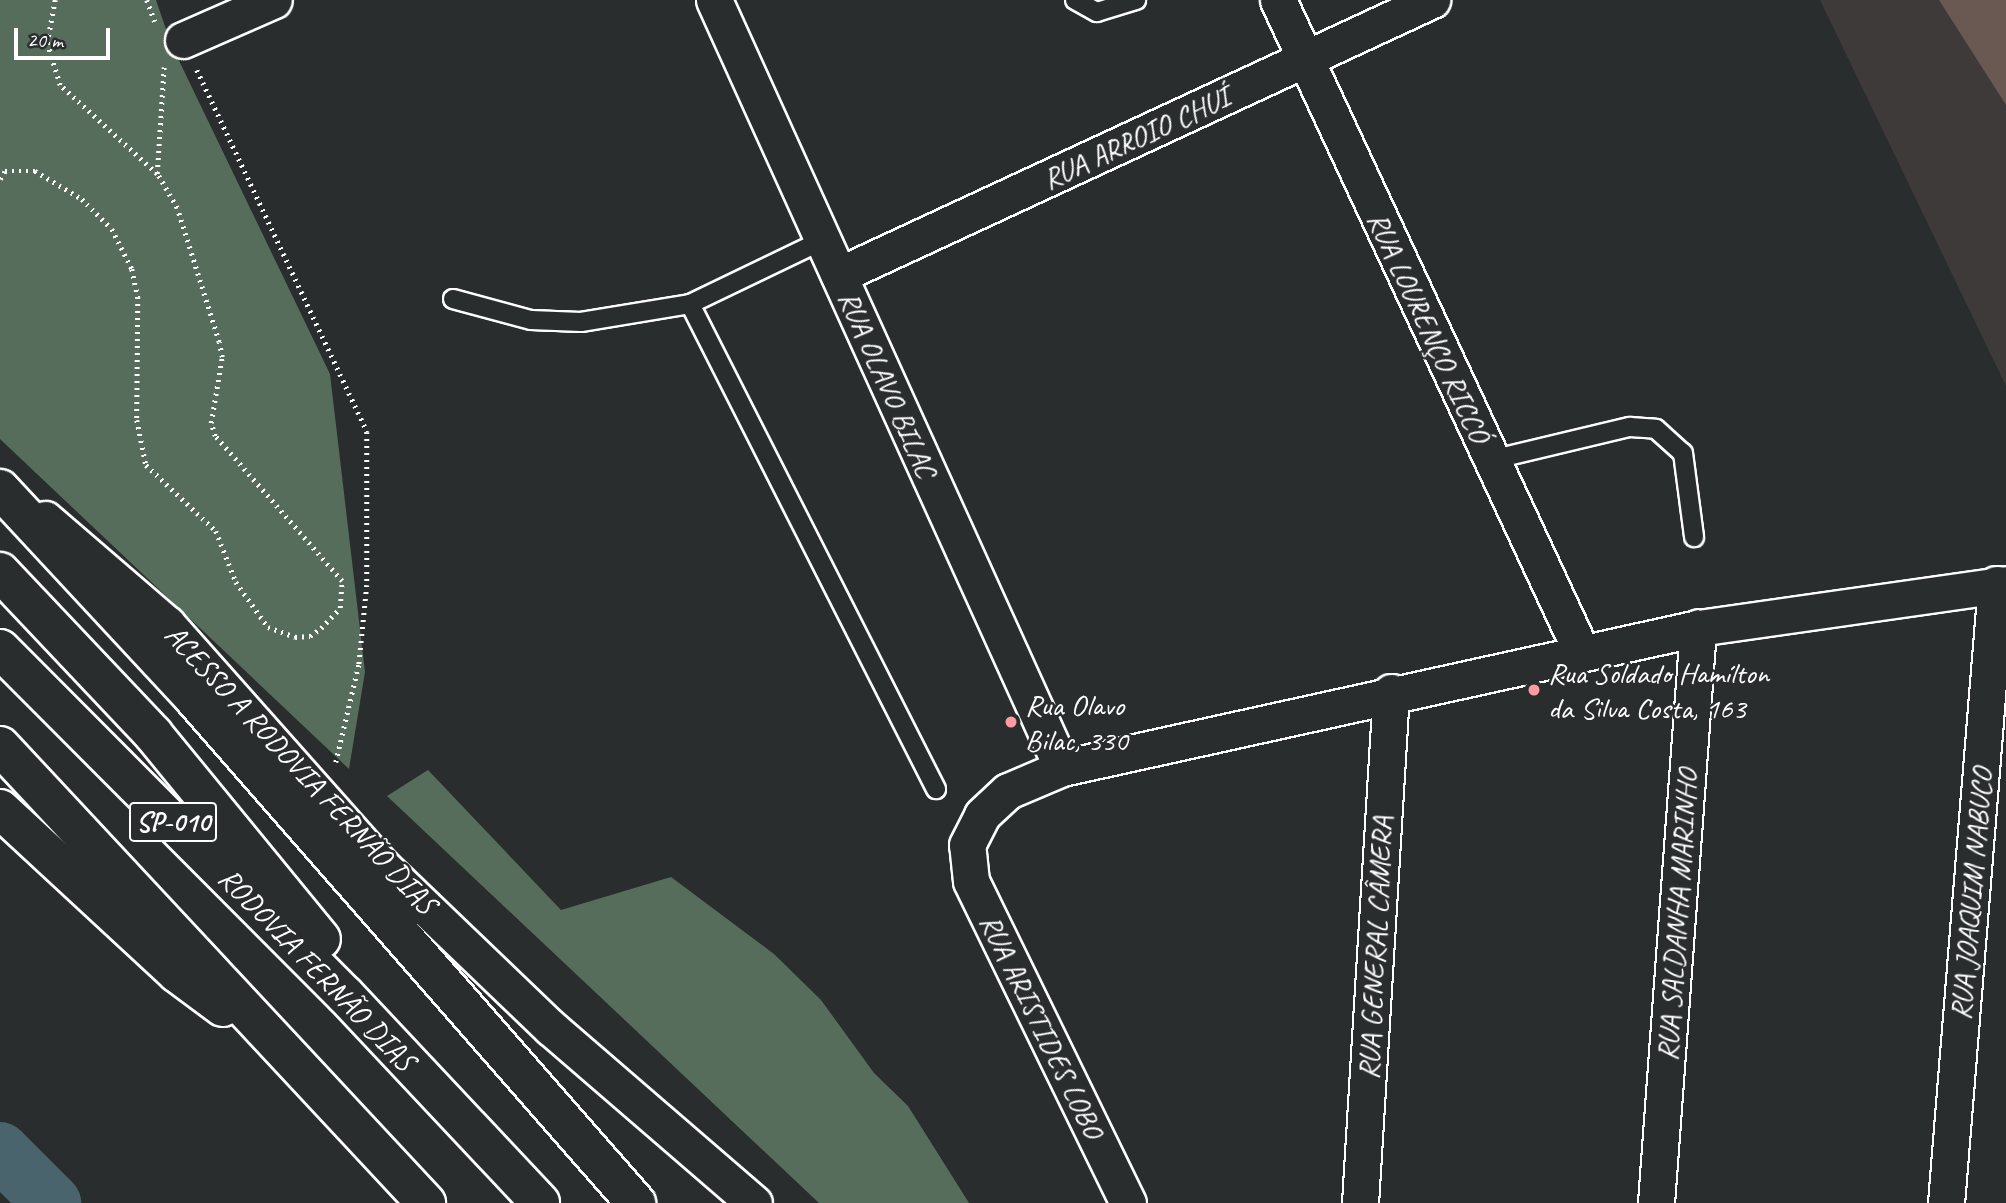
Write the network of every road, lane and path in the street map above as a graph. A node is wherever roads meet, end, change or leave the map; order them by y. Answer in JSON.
{"nodes":[{"id":1,"x":55,"y":0,"type":"edge"},
{"id":2,"x":274,"y":0,"type":"edge"},
{"id":3,"x":715,"y":0,"type":"edge"},
{"id":4,"x":1075,"y":0,"type":"edge"},
{"id":5,"x":1136,"y":0,"type":"edge"},
{"id":6,"x":1278,"y":0,"type":"edge"},
{"id":7,"x":1432,"y":0,"type":"edge"},
{"id":8,"x":173,"y":47,"type":"junction"},
{"id":9,"x":1304,"y":61,"type":"junction"},
{"id":10,"x":0,"y":163,"type":"edge"},
{"id":11,"x":5,"y":171,"type":"junction"},
{"id":12,"x":157,"y":174,"type":"junction"},
{"id":13,"x":0,"y":179,"type":"edge"},
{"id":14,"x":825,"y":239,"type":"junction"},
{"id":15,"x":839,"y":275,"type":"junction"},
{"id":16,"x":453,"y":299,"type":"dead end"},
{"id":17,"x":690,"y":304,"type":"junction"},
{"id":18,"x":1491,"y":460,"type":"junction"},
{"id":19,"x":0,"y":482,"type":"edge"},
{"id":20,"x":0,"y":489,"type":"edge"},
{"id":21,"x":1694,"y":537,"type":"dead end"},
{"id":22,"x":0,"y":572,"type":"edge"},
{"id":23,"x":2001,"y":584,"type":"edge"},
{"id":24,"x":1698,"y":628,"type":"junction"},
{"id":25,"x":0,"y":649,"type":"edge"},
{"id":26,"x":1582,"y":653,"type":"junction"},
{"id":27,"x":1391,"y":692,"type":"junction"},
{"id":28,"x":0,"y":746,"type":"edge"},
{"id":29,"x":1062,"y":768,"type":"junction"},
{"id":30,"x":936,"y":789,"type":"dead end"},
{"id":31,"x":326,"y":801,"type":"junction"},
{"id":32,"x":0,"y":808,"type":"edge"},
{"id":33,"x":345,"y":995,"type":"junction"},
{"id":34,"x":281,"y":1048,"type":"junction"},
{"id":35,"x":426,"y":1203,"type":"edge"},
{"id":36,"x":540,"y":1203,"type":"edge"},
{"id":37,"x":636,"y":1203,"type":"edge"},
{"id":38,"x":754,"y":1203,"type":"edge"},
{"id":39,"x":1128,"y":1203,"type":"edge"},
{"id":40,"x":1360,"y":1203,"type":"edge"},
{"id":41,"x":1656,"y":1203,"type":"edge"},
{"id":42,"x":1946,"y":1203,"type":"edge"}],
"edges":[{"from":1,"to":12,"type":"path"},
{"from":2,"to":8,"type":"street"},
{"from":3,"to":14,"type":"street","name":"RUA OLAVO BILAC"},
{"from":4,"to":5,"type":"lane"},
{"from":6,"to":9,"type":"street","name":"RUA LOURENÇO RICCÓ"},
{"from":7,"to":9,"type":"street","name":"RUA ARROIO CHUÍ"},
{"from":8,"to":12,"type":"path"},
{"from":8,"to":31,"type":"path"},
{"from":9,"to":15,"type":"street","name":"RUA ARROIO CHUÍ"},
{"from":9,"to":18,"type":"street","name":"RUA LOURENÇO RICCÓ"},
{"from":10,"to":11,"type":"path"},
{"from":11,"to":12,"type":"path"},
{"from":11,"to":13,"type":"path"},
{"from":14,"to":15,"type":"street","name":"RUA OLAVO BILAC"},
{"from":14,"to":17,"type":"lane"},
{"from":15,"to":29,"type":"street","name":"RUA OLAVO BILAC"},
{"from":16,"to":17,"type":"lane"},
{"from":17,"to":30,"type":"lane"},
{"from":18,"to":21,"type":"lane"},
{"from":18,"to":26,"type":"street","name":"RUA LOURENÇO RICCÓ"},
{"from":19,"to":31,"type":"street","name":"ACESSO A RODOVIA FERNÃO DIAS"},
{"from":20,"to":37,"type":"highway"},
{"from":22,"to":33,"type":"highway"},
{"from":23,"to":24,"type":"street"},
{"from":23,"to":42,"type":"street","name":"RUA JOAQUIM NABUCO"},
{"from":24,"to":26,"type":"street"},
{"from":24,"to":41,"type":"street","name":"RUA SALDANHA MARINHO"},
{"from":25,"to":33,"type":"highway","name":"RODOVIA FERNÃO DIAS","number":"SP-010"},
{"from":26,"to":27,"type":"street"},
{"from":27,"to":29,"type":"street"},
{"from":27,"to":40,"type":"street","name":"RUA GENERAL CÂMERA"},
{"from":28,"to":34,"type":"highway","number":"SP-010"},
{"from":29,"to":39,"type":"street","name":"RUA ARISTIDES LOBO"},
{"from":31,"to":38,"type":"street","name":"ACESSO A RODOVIA FERNÃO DIAS"},
{"from":32,"to":34,"type":"highway"},
{"from":33,"to":36,"type":"highway","name":"RODOVIA FERNÃO DIAS","number":"SP-010"},
{"from":34,"to":35,"type":"highway","number":"SP-010"}]}
